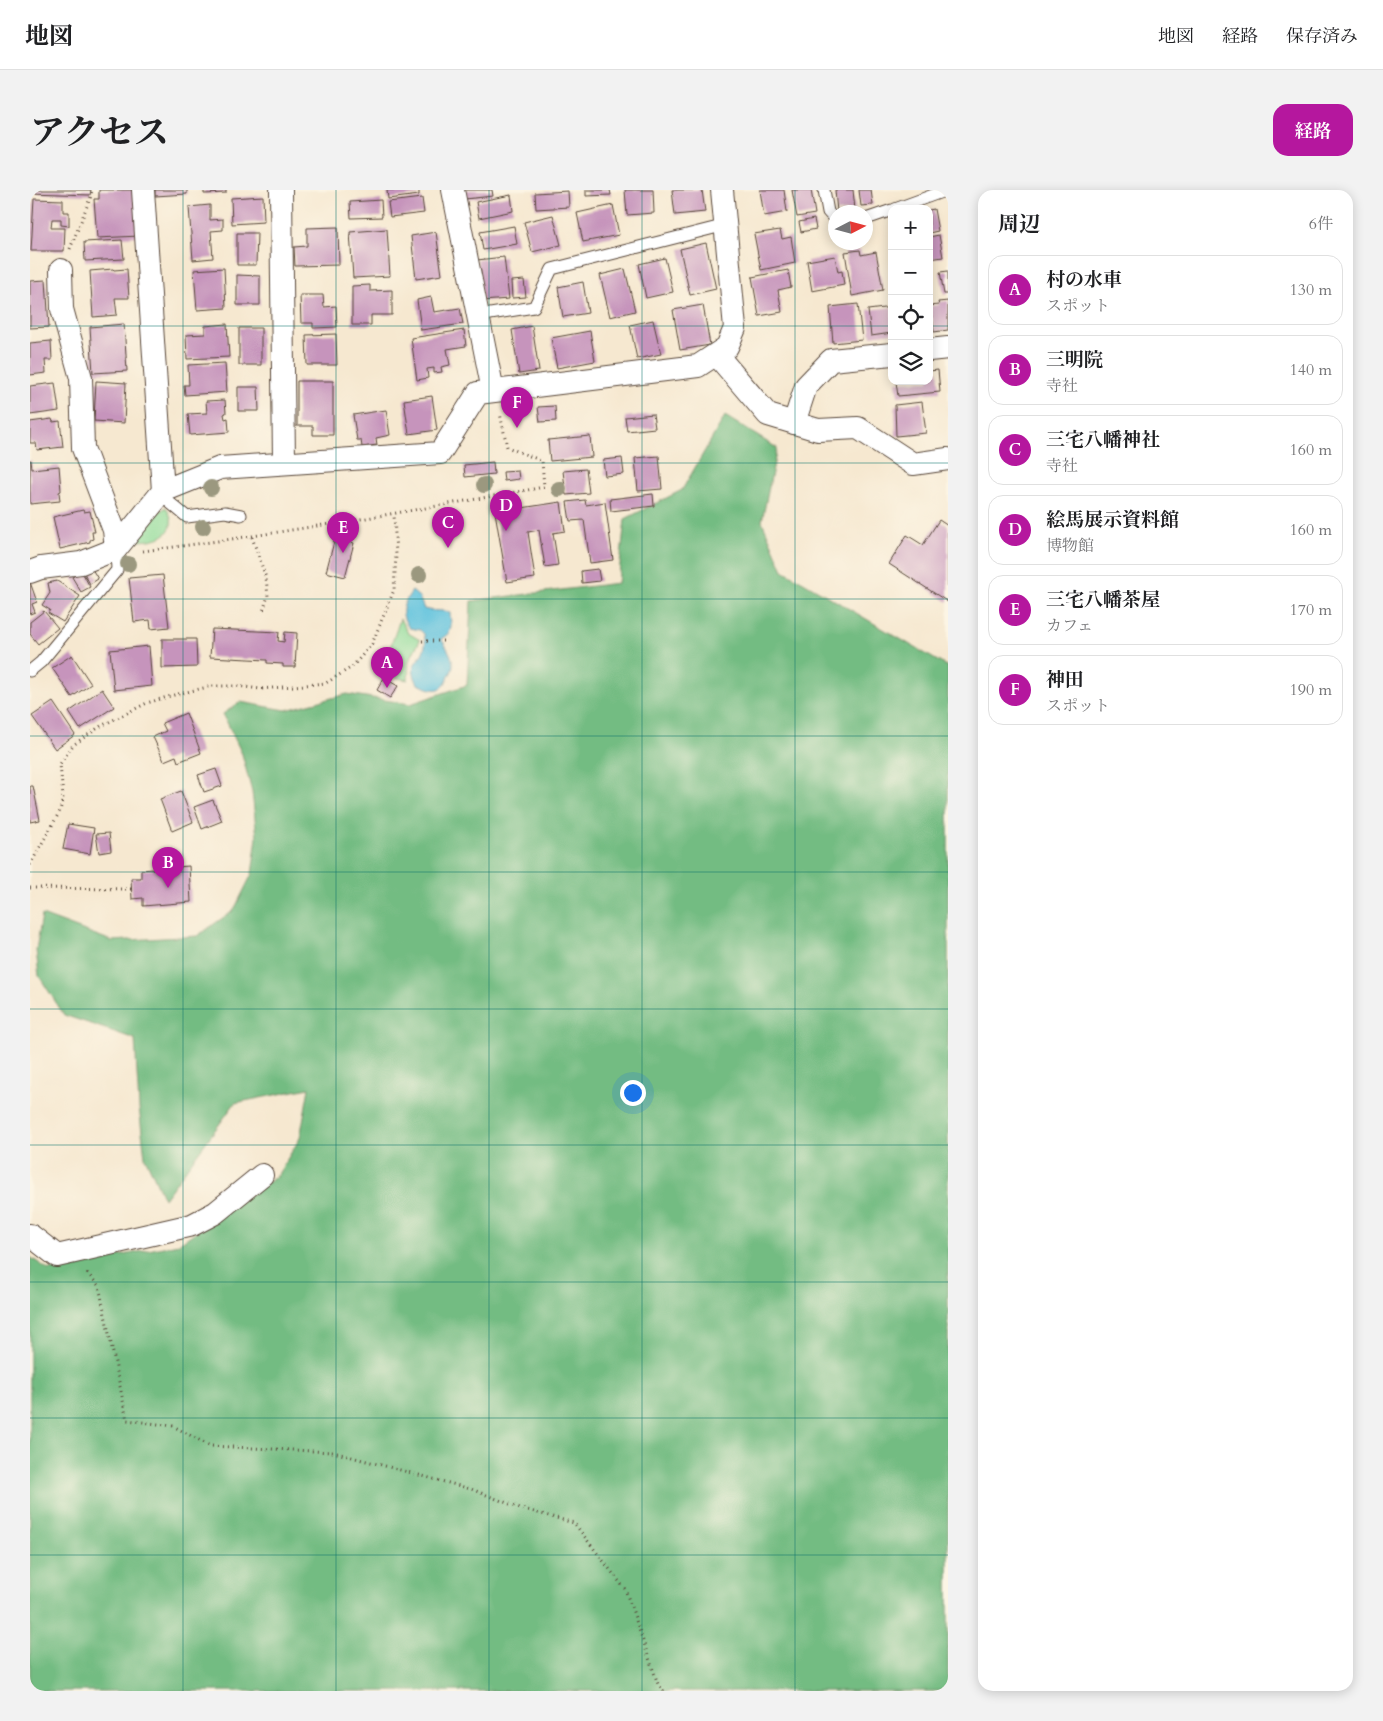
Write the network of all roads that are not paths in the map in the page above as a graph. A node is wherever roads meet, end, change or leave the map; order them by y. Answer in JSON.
{"nodes":[{"id":1,"x":143,"y":190,"type":"edge"},
{"id":2,"x":280,"y":190,"type":"edge"},
{"id":3,"x":453,"y":190,"type":"edge"},
{"id":4,"x":722,"y":190,"type":"edge"},
{"id":5,"x":824,"y":190,"type":"edge"},
{"id":6,"x":947,"y":190,"type":"edge"},
{"id":7,"x":904,"y":205,"type":"edge"},
{"id":8,"x":888,"y":211,"type":"edge"},
{"id":9,"x":828,"y":212,"type":"edge"},
{"id":10,"x":873,"y":216,"type":"edge"},
{"id":11,"x":726,"y":225,"type":"junction"},
{"id":12,"x":62,"y":270,"type":"road end"},
{"id":13,"x":478,"y":316,"type":"junction"},
{"id":14,"x":948,"y":348,"type":"edge"},
{"id":15,"x":933,"y":350,"type":"edge"},
{"id":16,"x":716,"y":354,"type":"junction"},
{"id":17,"x":888,"y":354,"type":"edge"},
{"id":18,"x":496,"y":400,"type":"junction"},
{"id":19,"x":794,"y":423,"type":"junction"},
{"id":20,"x":948,"y":459,"type":"edge"},
{"id":21,"x":284,"y":462,"type":"junction"},
{"id":22,"x":163,"y":491,"type":"junction"},
{"id":23,"x":241,"y":515,"type":"dead end"},
{"id":24,"x":125,"y":550,"type":"junction"},
{"id":25,"x":30,"y":572,"type":"edge"},
{"id":26,"x":30,"y":671,"type":"edge"},
{"id":27,"x":262,"y":1175,"type":"dead end"},
{"id":28,"x":30,"y":1235,"type":"edge"}],
"edges":[{"from":1,"to":22,"type":"street"},
{"from":2,"to":21,"type":"street"},
{"from":3,"to":13,"type":"street"},
{"from":4,"to":11,"type":"street"},
{"from":5,"to":9,"type":"lane"},
{"from":6,"to":7,"type":"lane"},
{"from":8,"to":10,"type":"lane"},
{"from":11,"to":13,"type":"lane"},
{"from":11,"to":16,"type":"street"},
{"from":12,"to":24,"type":"street"},
{"from":13,"to":18,"type":"street"},
{"from":14,"to":15,"type":"street"},
{"from":16,"to":18,"type":"street"},
{"from":16,"to":19,"type":"street"},
{"from":17,"to":19,"type":"street"},
{"from":18,"to":21,"type":"street"},
{"from":19,"to":20,"type":"street"},
{"from":21,"to":22,"type":"street"},
{"from":22,"to":23,"type":"lane"},
{"from":22,"to":24,"type":"street"},
{"from":24,"to":25,"type":"street"},
{"from":24,"to":26,"type":"lane"},
{"from":27,"to":28,"type":"street"}]}
